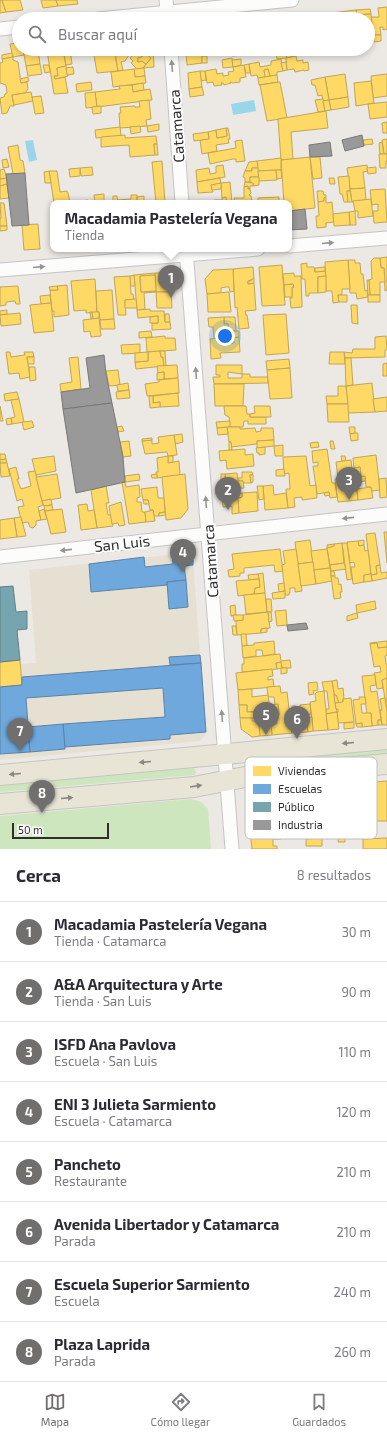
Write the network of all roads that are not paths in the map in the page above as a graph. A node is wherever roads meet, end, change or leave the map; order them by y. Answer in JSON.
{"nodes":[{"id":1,"x":292,"y":0,"type":"edge"},
{"id":2,"x":167,"y":10,"type":"edge"},
{"id":3,"x":152,"y":12,"type":"edge"},
{"id":4,"x":12,"y":28,"type":"edge"},
{"id":5,"x":0,"y":29,"type":"edge"},
{"id":6,"x":171,"y":56,"type":"edge"},
{"id":7,"x":182,"y":200,"type":"edge"},
{"id":8,"x":387,"y":238,"type":"edge"},
{"id":9,"x":292,"y":246,"type":"edge"},
{"id":10,"x":186,"y":252,"type":"edge"},
{"id":11,"x":0,"y":270,"type":"edge"},
{"id":12,"x":387,"y":514,"type":"edge"},
{"id":13,"x":208,"y":534,"type":"junction"},
{"id":14,"x":0,"y":557,"type":"edge"},
{"id":15,"x":387,"y":739,"type":"edge"},
{"id":16,"x":225,"y":755,"type":"junction"},
{"id":17,"x":387,"y":764,"type":"edge"},
{"id":18,"x":377,"y":765,"type":"edge"},
{"id":19,"x":0,"y":775,"type":"edge"},
{"id":20,"x":245,"y":777,"type":"edge"},
{"id":21,"x":227,"y":780,"type":"junction"},
{"id":22,"x":0,"y":804,"type":"edge"},
{"id":23,"x":232,"y":849,"type":"edge"}],
"edges":[{"from":1,"to":2,"type":"street"},
{"from":2,"to":3,"type":"street"},
{"from":4,"to":5,"type":"street"},
{"from":7,"to":6,"type":"street","name":"Catamarca","one_way":true},
{"from":9,"to":8,"type":"street","one_way":true},
{"from":11,"to":10,"type":"street","one_way":true},
{"from":13,"to":10,"type":"street","name":"Catamarca","one_way":true},
{"from":12,"to":13,"type":"street","name":"San Luis","one_way":true},
{"from":13,"to":14,"type":"street","name":"San Luis","one_way":true},
{"from":16,"to":13,"type":"street","name":"Catamarca","one_way":true},
{"from":15,"to":16,"type":"main road","one_way":true},
{"from":16,"to":19,"type":"main road","one_way":true},
{"from":16,"to":21,"type":"street","name":"Catamarca"},
{"from":17,"to":18,"type":"main road"},
{"from":20,"to":21,"type":"main road"},
{"from":22,"to":21,"type":"main road","one_way":true},
{"from":21,"to":23,"type":"street","name":"Catamarca"}]}
